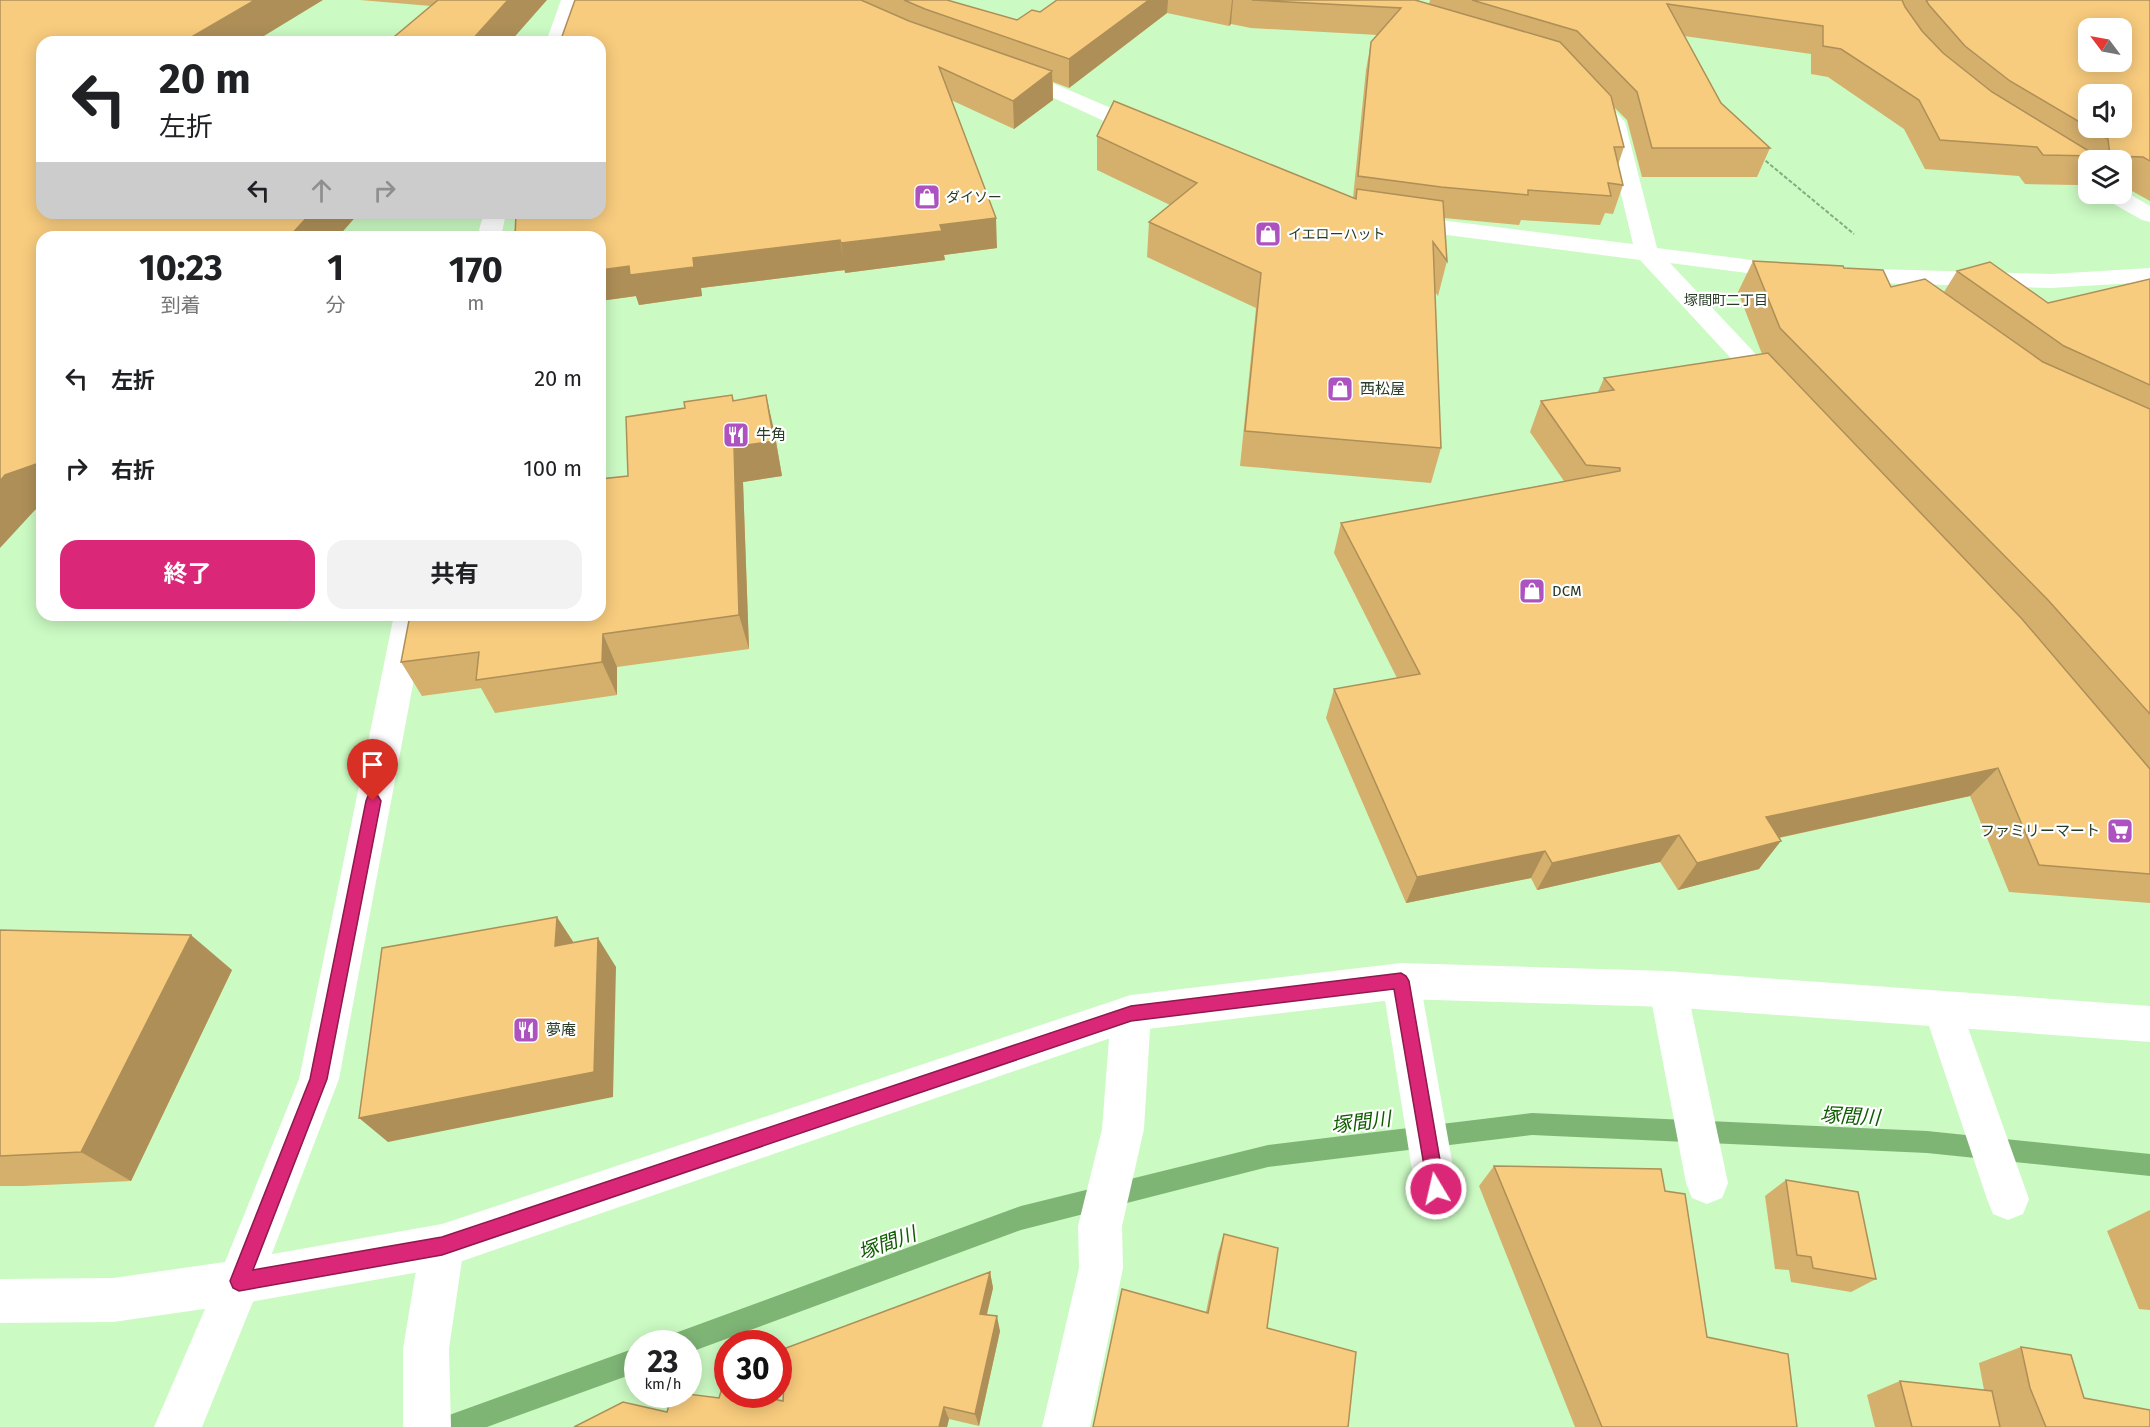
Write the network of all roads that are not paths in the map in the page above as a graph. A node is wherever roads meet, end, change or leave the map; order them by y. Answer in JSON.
{"nodes":[{"id":1,"x":570,"y":0,"type":"edge"},
{"id":2,"x":558,"y":36,"type":"edge"},
{"id":3,"x":986,"y":66,"type":"edge"},
{"id":4,"x":1591,"y":97,"type":"edge"},
{"id":5,"x":1171,"y":142,"type":"edge"},
{"id":6,"x":2131,"y":204,"type":"edge"},
{"id":7,"x":2150,"y":215,"type":"edge"},
{"id":8,"x":1376,"y":219,"type":"edge"},
{"id":9,"x":1647,"y":253,"type":"junction"},
{"id":10,"x":2150,"y":275,"type":"edge"},
{"id":11,"x":1792,"y":408,"type":"edge"},
{"id":12,"x":409,"y":621,"type":"edge"},
{"id":13,"x":1401,"y":981,"type":"junction"},
{"id":14,"x":1668,"y":989,"type":"junction"},
{"id":15,"x":1943,"y":1011,"type":"junction"},
{"id":16,"x":1131,"y":1013,"type":"junction"},
{"id":17,"x":2150,"y":1024,"type":"edge"},
{"id":18,"x":1707,"y":1183,"type":"dead end"},
{"id":19,"x":1436,"y":1189,"type":"dead end"},
{"id":20,"x":2007,"y":1199,"type":"dead end"},
{"id":21,"x":442,"y":1246,"type":"junction"},
{"id":22,"x":239,"y":1281,"type":"junction"},
{"id":23,"x":0,"y":1301,"type":"edge"},
{"id":24,"x":178,"y":1427,"type":"edge"},
{"id":25,"x":427,"y":1427,"type":"edge"},
{"id":26,"x":1066,"y":1427,"type":"edge"}],
"edges":[{"from":1,"to":2,"type":"street"},
{"from":3,"to":5,"type":"street"},
{"from":4,"to":9,"type":"street"},
{"from":6,"to":7,"type":"street"},
{"from":8,"to":9,"type":"street"},
{"from":9,"to":10,"type":"street"},
{"from":9,"to":11,"type":"street"},
{"from":12,"to":22,"type":"street"},
{"from":13,"to":14,"type":"street"},
{"from":13,"to":16,"type":"street"},
{"from":13,"to":19,"type":"street"},
{"from":14,"to":15,"type":"street"},
{"from":14,"to":18,"type":"street"},
{"from":15,"to":17,"type":"street"},
{"from":15,"to":20,"type":"street"},
{"from":16,"to":21,"type":"street"},
{"from":16,"to":26,"type":"street"},
{"from":21,"to":22,"type":"street"},
{"from":21,"to":25,"type":"street"},
{"from":22,"to":23,"type":"street"},
{"from":22,"to":24,"type":"street"}]}
